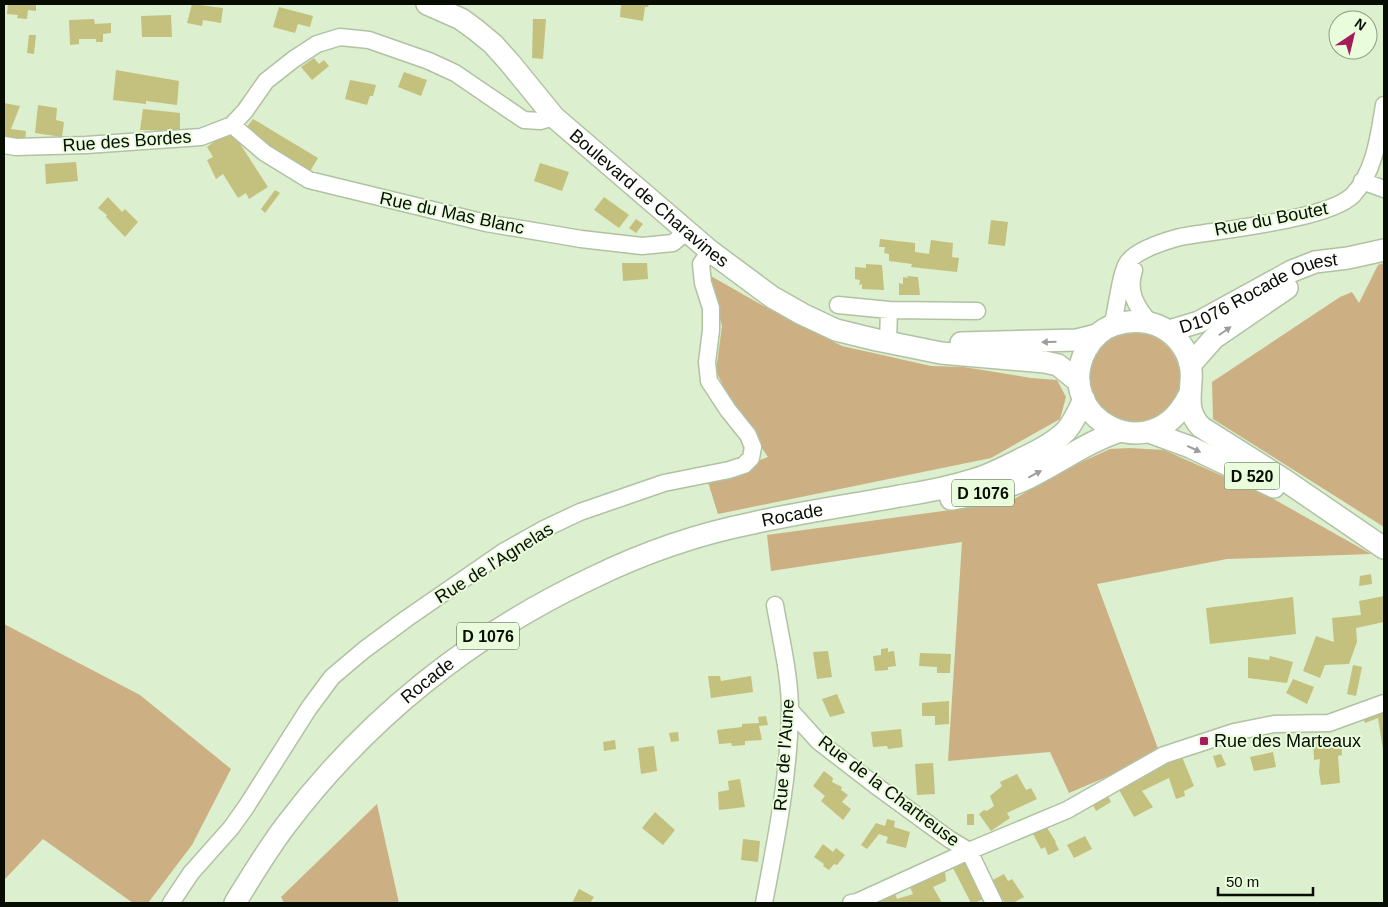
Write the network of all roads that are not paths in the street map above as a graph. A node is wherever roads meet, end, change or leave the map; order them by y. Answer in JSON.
{"nodes":[{"id":1,"x":427,"y":4,"type":"edge"},
{"id":2,"x":1384,"y":105,"type":"edge"},
{"id":3,"x":554,"y":117,"type":"junction"},
{"id":4,"x":232,"y":125,"type":"junction"},
{"id":5,"x":4,"y":145,"type":"edge"},
{"id":6,"x":1362,"y":181,"type":"junction"},
{"id":7,"x":1384,"y":189,"type":"edge"},
{"id":8,"x":687,"y":231,"type":"junction"},
{"id":9,"x":1152,"y":247,"type":"junction"},
{"id":10,"x":1384,"y":250,"type":"edge"},
{"id":11,"x":710,"y":251,"type":"junction"},
{"id":12,"x":1348,"y":258,"type":"junction"},
{"id":13,"x":838,"y":305,"type":"dead end"},
{"id":14,"x":889,"y":310,"type":"junction"},
{"id":15,"x":977,"y":311,"type":"dead end"},
{"id":16,"x":1149,"y":322,"type":"junction"},
{"id":17,"x":1105,"y":331,"type":"junction"},
{"id":18,"x":1168,"y":332,"type":"junction"},
{"id":19,"x":894,"y":343,"type":"junction"},
{"id":20,"x":1190,"y":365,"type":"junction"},
{"id":21,"x":1081,"y":391,"type":"junction"},
{"id":22,"x":1189,"y":395,"type":"junction"},
{"id":23,"x":1120,"y":431,"type":"junction"},
{"id":24,"x":1149,"y":432,"type":"junction"},
{"id":25,"x":833,"y":509,"type":"junction"},
{"id":26,"x":1352,"y":526,"type":"junction"},
{"id":27,"x":1384,"y":548,"type":"edge"},
{"id":28,"x":775,"y":606,"type":"dead end"},
{"id":29,"x":1384,"y":703,"type":"edge"},
{"id":30,"x":790,"y":710,"type":"junction"},
{"id":31,"x":969,"y":851,"type":"junction"},
{"id":32,"x":171,"y":903,"type":"edge"},
{"id":33,"x":235,"y":903,"type":"edge"},
{"id":34,"x":764,"y":903,"type":"edge"},
{"id":35,"x":852,"y":903,"type":"edge"},
{"id":36,"x":994,"y":903,"type":"edge"}],
"edges":[{"from":1,"to":3,"type":"main road","name":"Boulevard de Charavines"},
{"from":2,"to":6,"type":"street","name":"Rue du Boutet"},
{"from":3,"to":4,"type":"street","name":"Rue des Bordes"},
{"from":3,"to":8,"type":"main road","name":"Boulevard de Charavines"},
{"from":4,"to":5,"type":"street","name":"Rue des Bordes"},
{"from":4,"to":8,"type":"street","name":"Rue du Mas Blanc"},
{"from":6,"to":7,"type":"street"},
{"from":6,"to":9,"type":"street","name":"Rue du Boutet"},
{"from":8,"to":11,"type":"main road","name":"Boulevard de Charavines"},
{"from":9,"to":16,"type":"street"},
{"from":9,"to":17,"type":"street","name":"Rue du Boutet"},
{"from":10,"to":12,"type":"main road","name":"D1076 Rocade Ouest"},
{"from":11,"to":19,"type":"main road","name":"Boulevard de Charavines"},
{"from":11,"to":32,"type":"street","name":"Rue de l'Agnelas"},
{"from":12,"to":18,"type":"main road","name":"D1076 Rocade Ouest"},
{"from":20,"to":12,"type":"main road","name":"D1076 Rocade Ouest","one_way":true},
{"from":13,"to":14,"type":"street"},
{"from":14,"to":15,"type":"street"},
{"from":14,"to":19,"type":"street"},
{"from":16,"to":17,"type":"main road","name":"Boulevard de Charavines"},
{"from":16,"to":18,"type":"main road","name":"Boulevard de Charavines"},
{"from":17,"to":19,"type":"main road","name":"Boulevard de Charavines","one_way":true},
{"from":17,"to":21,"type":"main road"},
{"from":18,"to":20,"type":"main road","name":"Boulevard de Charavines"},
{"from":19,"to":21,"type":"main road","name":"Boulevard de Charavines"},
{"from":20,"to":22,"type":"main road","name":"Boulevard de Charavines"},
{"from":21,"to":23,"type":"main road","name":"Boulevard de Charavines"},
{"from":21,"to":25,"type":"main road","name":"Rocade","number":"D 1076"},
{"from":22,"to":24,"type":"main road","name":"Boulevard de Charavines"},
{"from":22,"to":26,"type":"main road","name":"Boulevard de Charavines","number":"D 520"},
{"from":23,"to":24,"type":"main road","name":"Boulevard de Charavines"},
{"from":25,"to":23,"type":"main road","name":"Rocade","number":"D 1076","one_way":true},
{"from":24,"to":26,"type":"main road","name":"Boulevard de Charavines","number":"D 520","one_way":true},
{"from":25,"to":33,"type":"main road","name":"Rocade","number":"D 1076"},
{"from":26,"to":27,"type":"main road","name":"Boulevard de Charavines","number":"D 520"},
{"from":28,"to":30,"type":"street","name":"Rue de l'Aune"},
{"from":29,"to":31,"type":"street"},
{"from":30,"to":31,"type":"street","name":"Rue de la Chartreuse"},
{"from":30,"to":34,"type":"street","name":"Rue de l'Aune"},
{"from":31,"to":35,"type":"street"},
{"from":31,"to":36,"type":"street","name":"Rue de la Chartreuse"}]}
